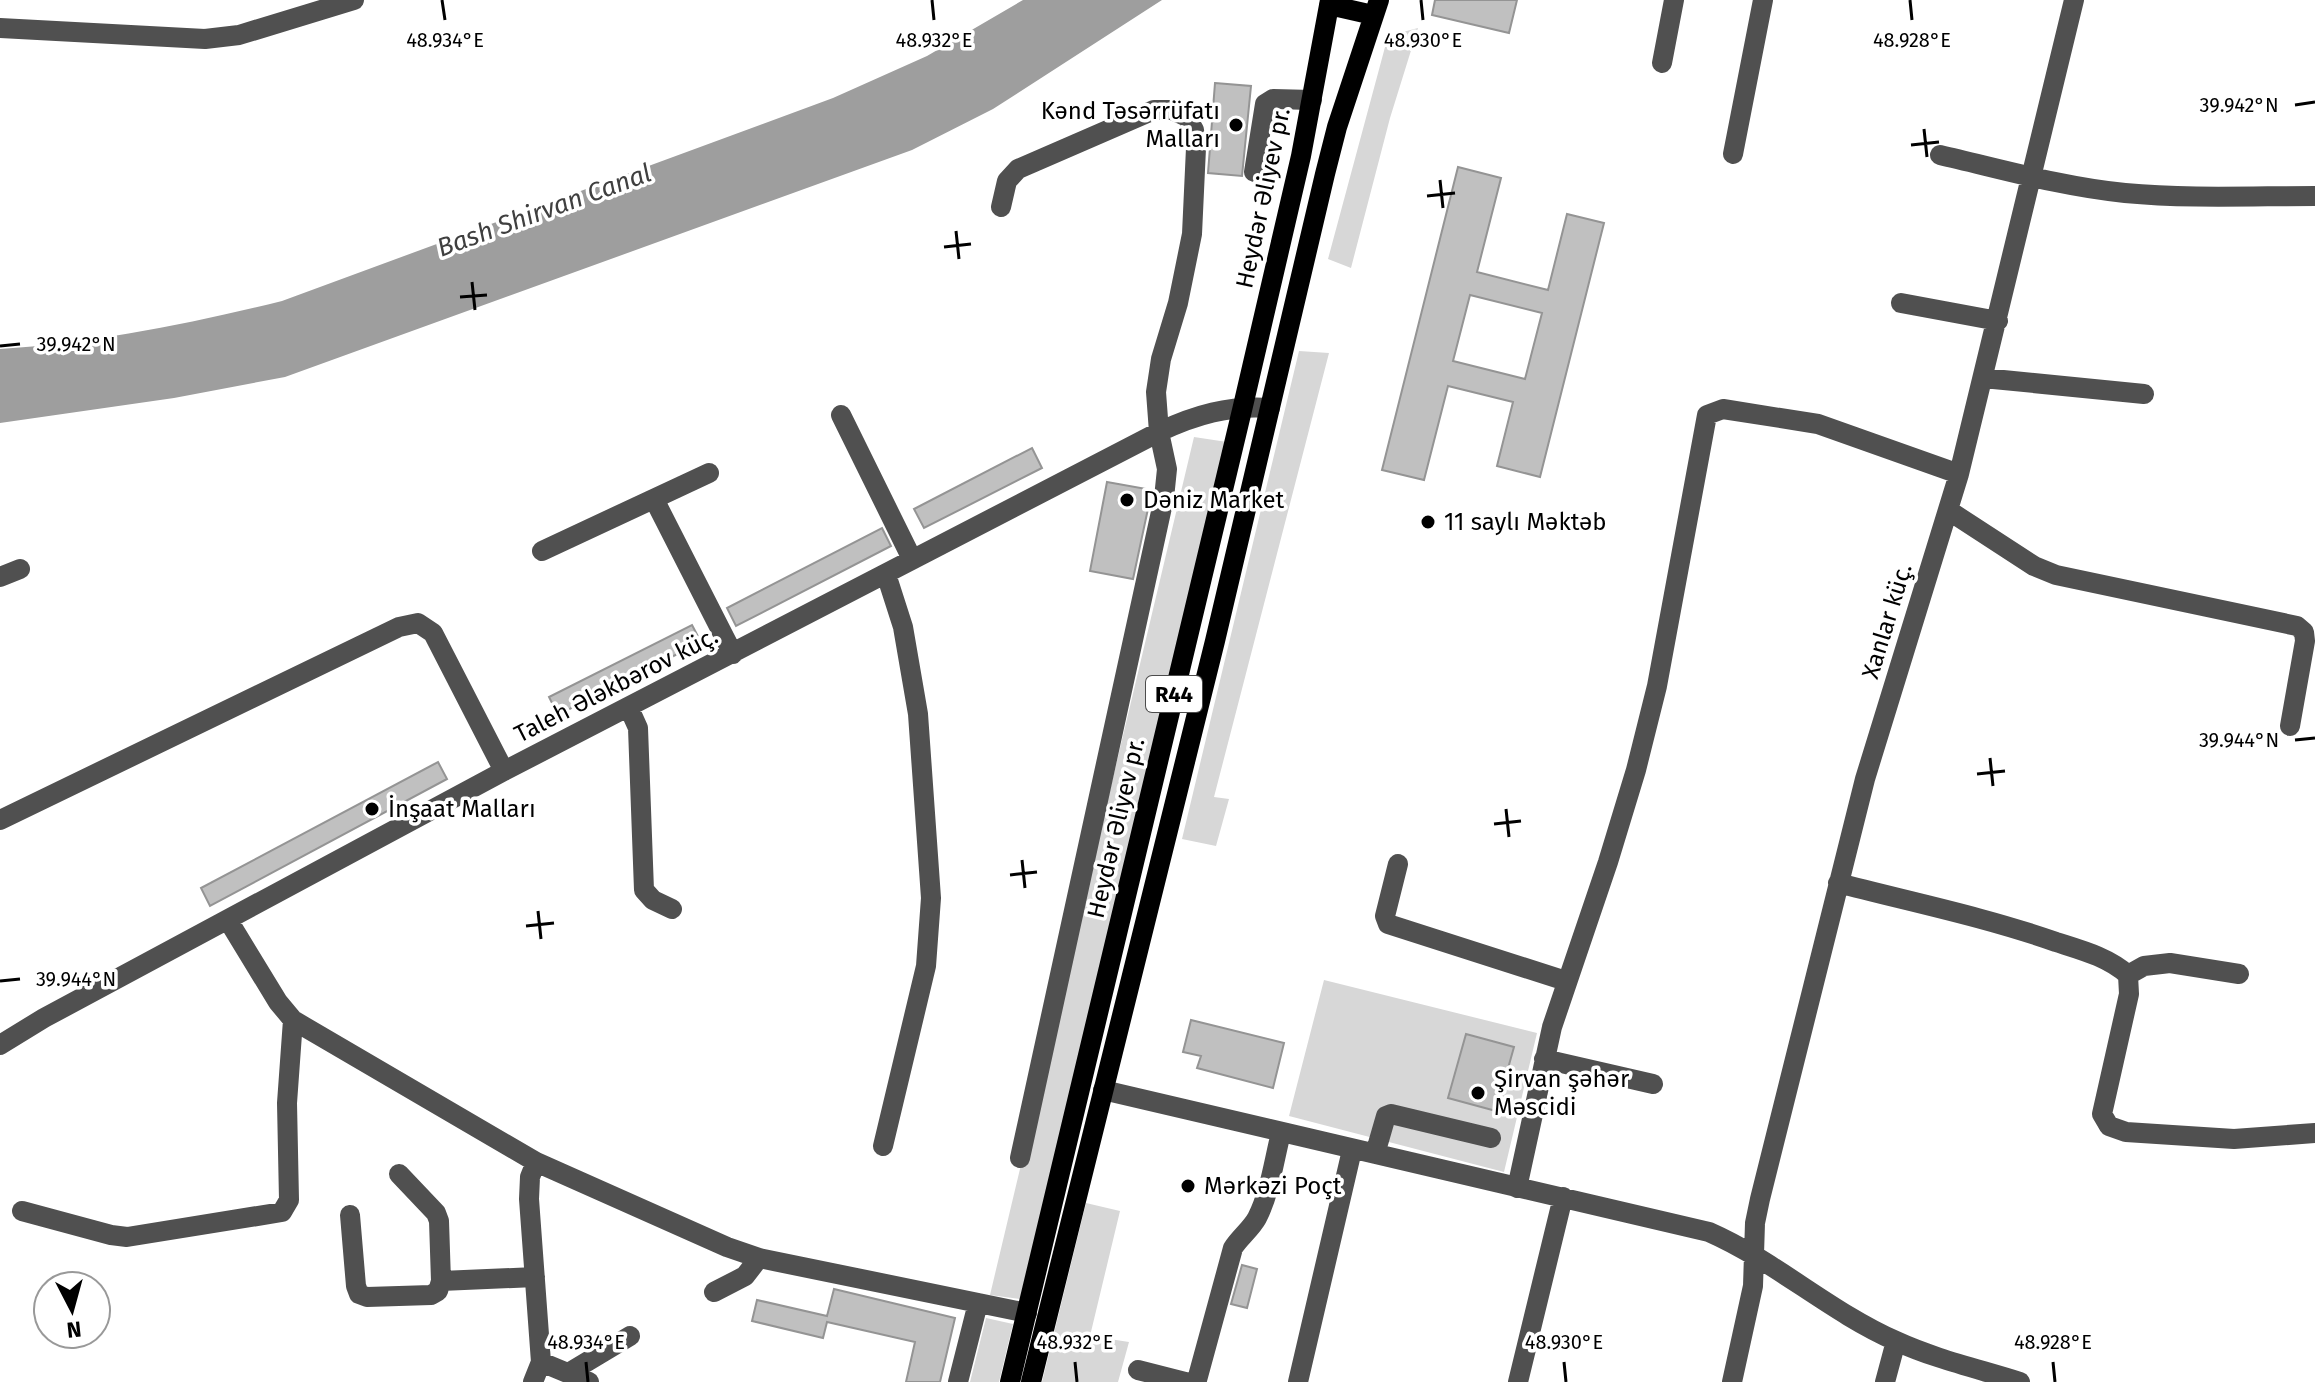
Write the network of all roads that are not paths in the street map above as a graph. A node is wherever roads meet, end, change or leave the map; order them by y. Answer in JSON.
{"nodes":[{"id":1,"x":354,"y":0,"type":"edge"},
{"id":2,"x":1674,"y":0,"type":"edge"},
{"id":3,"x":1763,"y":0,"type":"edge"},
{"id":4,"x":2074,"y":0,"type":"edge"},
{"id":5,"x":1330,"y":2,"type":"edge"},
{"id":6,"x":1376,"y":8,"type":"edge"},
{"id":7,"x":0,"y":28,"type":"edge"},
{"id":8,"x":1662,"y":63,"type":"dead end"},
{"id":9,"x":1312,"y":100,"type":"junction"},
{"id":10,"x":1733,"y":154,"type":"dead end"},
{"id":11,"x":1940,"y":155,"type":"dead end"},
{"id":12,"x":1254,"y":172,"type":"dead end"},
{"id":13,"x":2033,"y":177,"type":"junction"},
{"id":14,"x":2315,"y":196,"type":"edge"},
{"id":15,"x":1001,"y":207,"type":"dead end"},
{"id":16,"x":1901,"y":303,"type":"dead end"},
{"id":17,"x":1998,"y":321,"type":"junction"},
{"id":18,"x":1983,"y":378,"type":"junction"},
{"id":19,"x":2144,"y":394,"type":"dead end"},
{"id":20,"x":1243,"y":406,"type":"junction"},
{"id":21,"x":1270,"y":408,"type":"junction"},
{"id":22,"x":841,"y":415,"type":"dead end"},
{"id":23,"x":1159,"y":432,"type":"junction"},
{"id":24,"x":709,"y":473,"type":"dead end"},
{"id":25,"x":1959,"y":474,"type":"junction"},
{"id":26,"x":654,"y":499,"type":"junction"},
{"id":27,"x":1948,"y":510,"type":"junction"},
{"id":28,"x":542,"y":551,"type":"dead end"},
{"id":29,"x":912,"y":559,"type":"junction"},
{"id":30,"x":20,"y":569,"type":"dead end"},
{"id":31,"x":886,"y":574,"type":"junction"},
{"id":32,"x":0,"y":577,"type":"edge"},
{"id":33,"x":733,"y":654,"type":"junction"},
{"id":34,"x":629,"y":708,"type":"junction"},
{"id":35,"x":2290,"y":726,"type":"dead end"},
{"id":36,"x":504,"y":771,"type":"junction"},
{"id":37,"x":0,"y":820,"type":"edge"},
{"id":38,"x":1398,"y":864,"type":"dead end"},
{"id":39,"x":1838,"y":883,"type":"junction"},
{"id":40,"x":672,"y":909,"type":"dead end"},
{"id":41,"x":228,"y":920,"type":"junction"},
{"id":42,"x":2239,"y":974,"type":"dead end"},
{"id":43,"x":2128,"y":975,"type":"junction"},
{"id":44,"x":1566,"y":981,"type":"junction"},
{"id":45,"x":293,"y":1020,"type":"junction"},
{"id":46,"x":0,"y":1045,"type":"edge"},
{"id":47,"x":1544,"y":1059,"type":"junction"},
{"id":48,"x":1653,"y":1084,"type":"dead end"},
{"id":49,"x":1103,"y":1090,"type":"junction"},
{"id":50,"x":1281,"y":1133,"type":"junction"},
{"id":51,"x":2315,"y":1133,"type":"edge"},
{"id":52,"x":1491,"y":1138,"type":"dead end"},
{"id":53,"x":883,"y":1146,"type":"dead end"},
{"id":54,"x":1352,"y":1150,"type":"junction"},
{"id":55,"x":1375,"y":1154,"type":"junction"},
{"id":56,"x":1020,"y":1158,"type":"dead end"},
{"id":57,"x":536,"y":1162,"type":"junction"},
{"id":58,"x":399,"y":1174,"type":"dead end"},
{"id":59,"x":1517,"y":1188,"type":"junction"},
{"id":60,"x":1563,"y":1197,"type":"junction"},
{"id":61,"x":22,"y":1211,"type":"dead end"},
{"id":62,"x":350,"y":1215,"type":"dead end"},
{"id":63,"x":1754,"y":1257,"type":"junction"},
{"id":64,"x":759,"y":1258,"type":"junction"},
{"id":65,"x":535,"y":1277,"type":"junction"},
{"id":66,"x":441,"y":1281,"type":"junction"},
{"id":67,"x":714,"y":1292,"type":"dead end"},
{"id":68,"x":978,"y":1303,"type":"junction"},
{"id":69,"x":1027,"y":1313,"type":"junction"},
{"id":70,"x":630,"y":1336,"type":"dead end"},
{"id":71,"x":1896,"y":1341,"type":"junction"},
{"id":72,"x":541,"y":1362,"type":"junction"},
{"id":73,"x":1138,"y":1370,"type":"dead end"},
{"id":74,"x":579,"y":1377,"type":"edge"},
{"id":75,"x":1192,"y":1381,"type":"edge"},
{"id":76,"x":533,"y":1382,"type":"edge"},
{"id":77,"x":958,"y":1382,"type":"edge"},
{"id":78,"x":1010,"y":1382,"type":"edge"},
{"id":79,"x":1031,"y":1382,"type":"edge"},
{"id":80,"x":1298,"y":1382,"type":"edge"},
{"id":81,"x":1518,"y":1382,"type":"edge"},
{"id":82,"x":1732,"y":1382,"type":"edge"},
{"id":83,"x":1885,"y":1382,"type":"edge"},
{"id":84,"x":2020,"y":1382,"type":"edge"}],
"edges":[{"from":1,"to":7,"type":"street"},
{"from":2,"to":8,"type":"street"},
{"from":3,"to":10,"type":"street"},
{"from":4,"to":13,"type":"street","name":"Xanlar küç."},
{"from":5,"to":6,"type":"main road"},
{"from":5,"to":9,"type":"main road","name":"Heydər Əliyev pr.","number":"R44"},
{"from":6,"to":21,"type":"main road","name":"Heydər Əliyev pr.","number":"R44"},
{"from":9,"to":12,"type":"street"},
{"from":9,"to":20,"type":"main road","name":"Heydər Əliyev pr.","number":"R44"},
{"from":11,"to":13,"type":"street"},
{"from":13,"to":14,"type":"street"},
{"from":13,"to":17,"type":"street","name":"Xanlar küç."},
{"from":15,"to":23,"type":"street"},
{"from":16,"to":17,"type":"street"},
{"from":17,"to":18,"type":"street","name":"Xanlar küç."},
{"from":18,"to":19,"type":"street"},
{"from":18,"to":25,"type":"street","name":"Xanlar küç."},
{"from":20,"to":21,"type":"street","name":"Taleh Ələkbərov küç."},
{"from":20,"to":23,"type":"street","name":"Taleh Ələkbərov küç."},
{"from":20,"to":69,"type":"main road","name":"Heydər Əliyev pr.","number":"R44"},
{"from":21,"to":49,"type":"main road","name":"Heydər Əliyev pr.","number":"R44"},
{"from":22,"to":29,"type":"street"},
{"from":23,"to":29,"type":"street","name":"Taleh Ələkbərov küç."},
{"from":23,"to":56,"type":"street"},
{"from":24,"to":26,"type":"street"},
{"from":25,"to":27,"type":"street","name":"Xanlar küç."},
{"from":25,"to":44,"type":"street"},
{"from":26,"to":28,"type":"street"},
{"from":26,"to":33,"type":"street"},
{"from":27,"to":35,"type":"street"},
{"from":27,"to":39,"type":"street","name":"Xanlar küç."},
{"from":29,"to":31,"type":"street","name":"Taleh Ələkbərov küç."},
{"from":30,"to":32,"type":"street"},
{"from":31,"to":33,"type":"street","name":"Taleh Ələkbərov küç."},
{"from":31,"to":53,"type":"street"},
{"from":33,"to":34,"type":"street","name":"Taleh Ələkbərov küç."},
{"from":34,"to":36,"type":"street","name":"Taleh Ələkbərov küç."},
{"from":34,"to":40,"type":"street"},
{"from":36,"to":37,"type":"street"},
{"from":36,"to":41,"type":"street","name":"Taleh Ələkbərov küç."},
{"from":38,"to":44,"type":"street"},
{"from":39,"to":43,"type":"street"},
{"from":39,"to":63,"type":"street","name":"Xanlar küç."},
{"from":41,"to":45,"type":"street"},
{"from":41,"to":46,"type":"street","name":"Taleh Ələkbərov küç."},
{"from":42,"to":43,"type":"street"},
{"from":43,"to":51,"type":"street"},
{"from":44,"to":47,"type":"street"},
{"from":45,"to":57,"type":"street"},
{"from":45,"to":61,"type":"street"},
{"from":47,"to":48,"type":"street"},
{"from":47,"to":59,"type":"street"},
{"from":49,"to":50,"type":"street"},
{"from":49,"to":79,"type":"main road","name":"Heydər Əliyev pr.","number":"R44"},
{"from":50,"to":54,"type":"street"},
{"from":50,"to":75,"type":"street"},
{"from":52,"to":55,"type":"street"},
{"from":54,"to":55,"type":"street"},
{"from":54,"to":80,"type":"street"},
{"from":55,"to":59,"type":"street"},
{"from":57,"to":64,"type":"street"},
{"from":57,"to":65,"type":"street"},
{"from":58,"to":66,"type":"street"},
{"from":59,"to":60,"type":"street"},
{"from":60,"to":63,"type":"street"},
{"from":60,"to":81,"type":"street"},
{"from":62,"to":66,"type":"street"},
{"from":63,"to":71,"type":"street"},
{"from":63,"to":82,"type":"street","name":"Xanlar küç."},
{"from":64,"to":67,"type":"street"},
{"from":64,"to":68,"type":"street"},
{"from":65,"to":66,"type":"street"},
{"from":65,"to":72,"type":"street"},
{"from":68,"to":69,"type":"street"},
{"from":68,"to":77,"type":"street"},
{"from":69,"to":78,"type":"main road","name":"Heydər Əliyev pr.","number":"R44"},
{"from":70,"to":74,"type":"street"},
{"from":71,"to":83,"type":"street"},
{"from":71,"to":84,"type":"street"},
{"from":72,"to":74,"type":"street"},
{"from":72,"to":76,"type":"street"},
{"from":73,"to":75,"type":"street"}]}
